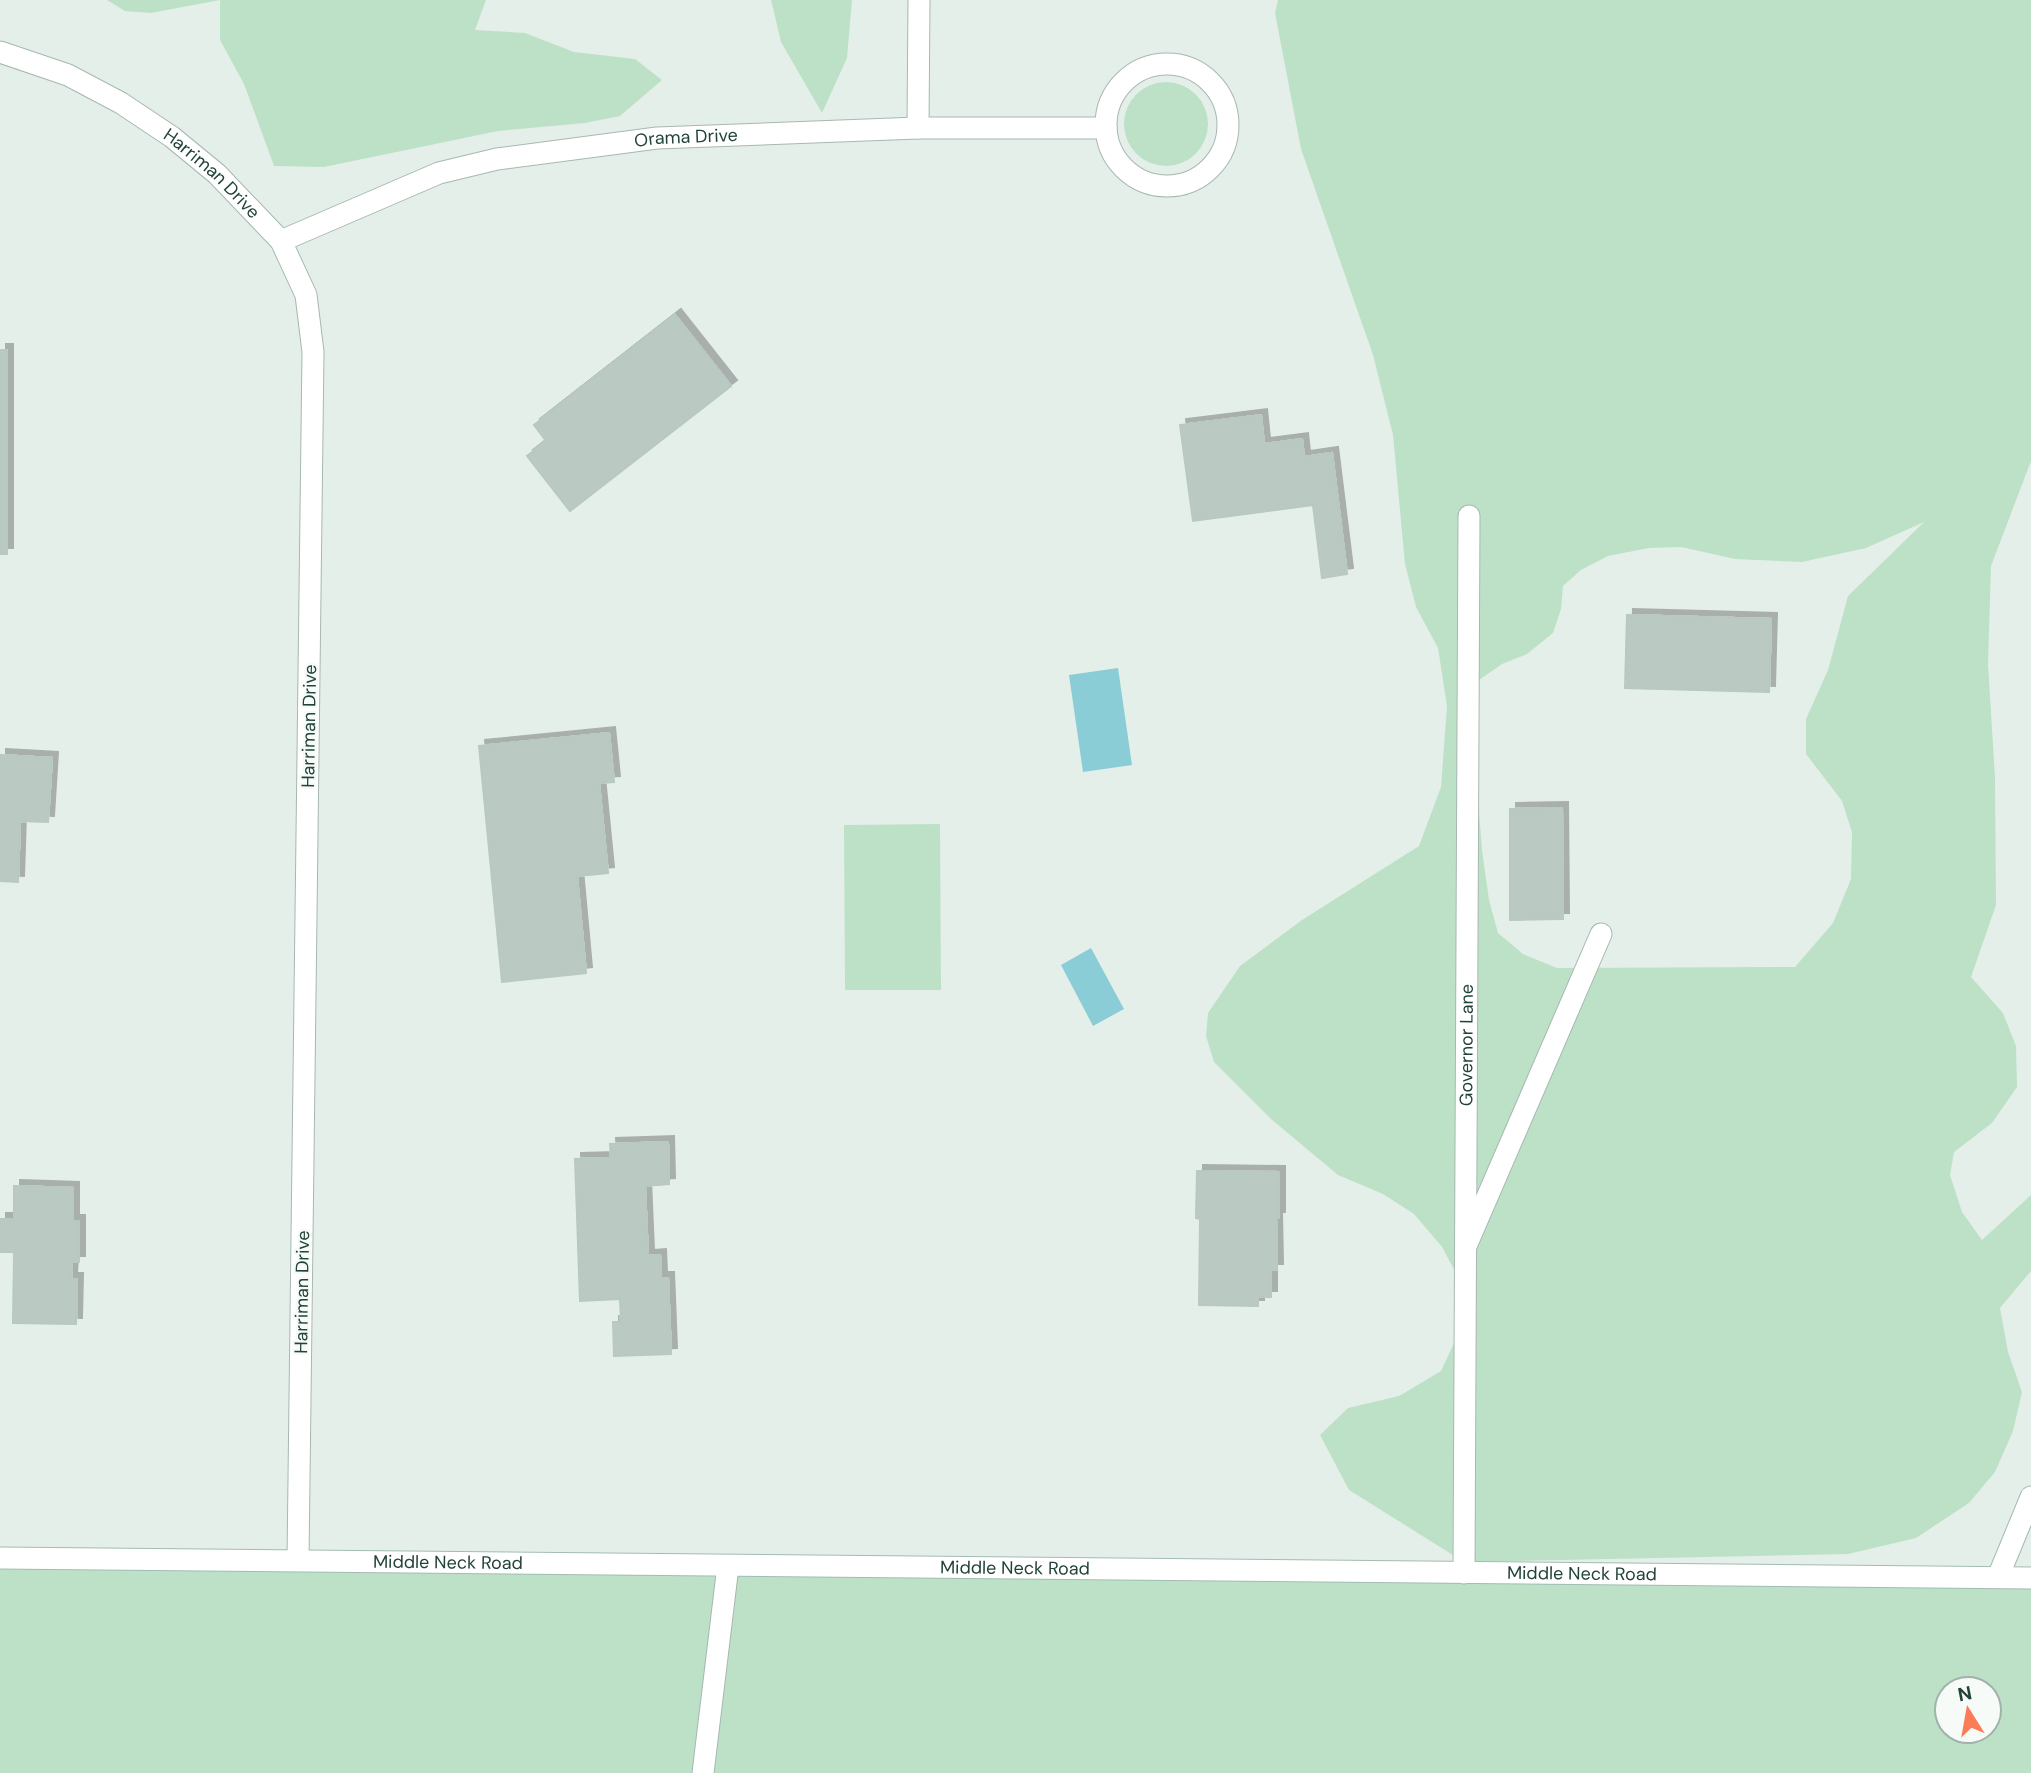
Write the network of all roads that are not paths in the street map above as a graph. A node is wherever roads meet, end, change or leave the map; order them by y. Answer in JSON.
{"nodes":[{"id":1,"x":919,"y":0,"type":"edge"},
{"id":2,"x":0,"y":52,"type":"edge"},
{"id":3,"x":918,"y":128,"type":"junction"},
{"id":4,"x":1106,"y":128,"type":"junction"},
{"id":5,"x":281,"y":241,"type":"junction"},
{"id":6,"x":1469,"y":516,"type":"dead end"},
{"id":7,"x":1601,"y":933,"type":"dead end"},
{"id":8,"x":1466,"y":1246,"type":"junction"},
{"id":9,"x":2031,"y":1497,"type":"edge"},
{"id":10,"x":0,"y":1558,"type":"edge"},
{"id":11,"x":298,"y":1560,"type":"junction"},
{"id":12,"x":728,"y":1566,"type":"junction"},
{"id":13,"x":1464,"y":1573,"type":"junction"},
{"id":14,"x":1998,"y":1577,"type":"junction"},
{"id":15,"x":2031,"y":1578,"type":"edge"},
{"id":16,"x":703,"y":1773,"type":"edge"}],
"edges":[{"from":1,"to":3,"type":"street"},
{"from":2,"to":5,"type":"street","name":"Harriman Drive"},
{"from":3,"to":4,"type":"street","name":"Orama Drive"},
{"from":3,"to":5,"type":"street","name":"Orama Drive"},
{"from":4,"to":4,"type":"street"},
{"from":5,"to":11,"type":"street","name":"Harriman Drive"},
{"from":6,"to":8,"type":"street","name":"Governor Lane"},
{"from":7,"to":8,"type":"street"},
{"from":8,"to":13,"type":"street","name":"Governor Lane"},
{"from":9,"to":14,"type":"street"},
{"from":10,"to":11,"type":"street","name":"Middle Neck Road"},
{"from":11,"to":12,"type":"street","name":"Middle Neck Road"},
{"from":12,"to":13,"type":"street","name":"Middle Neck Road"},
{"from":12,"to":16,"type":"street"},
{"from":13,"to":14,"type":"street","name":"Middle Neck Road"},
{"from":14,"to":15,"type":"street","name":"Middle Neck Road"}]}
